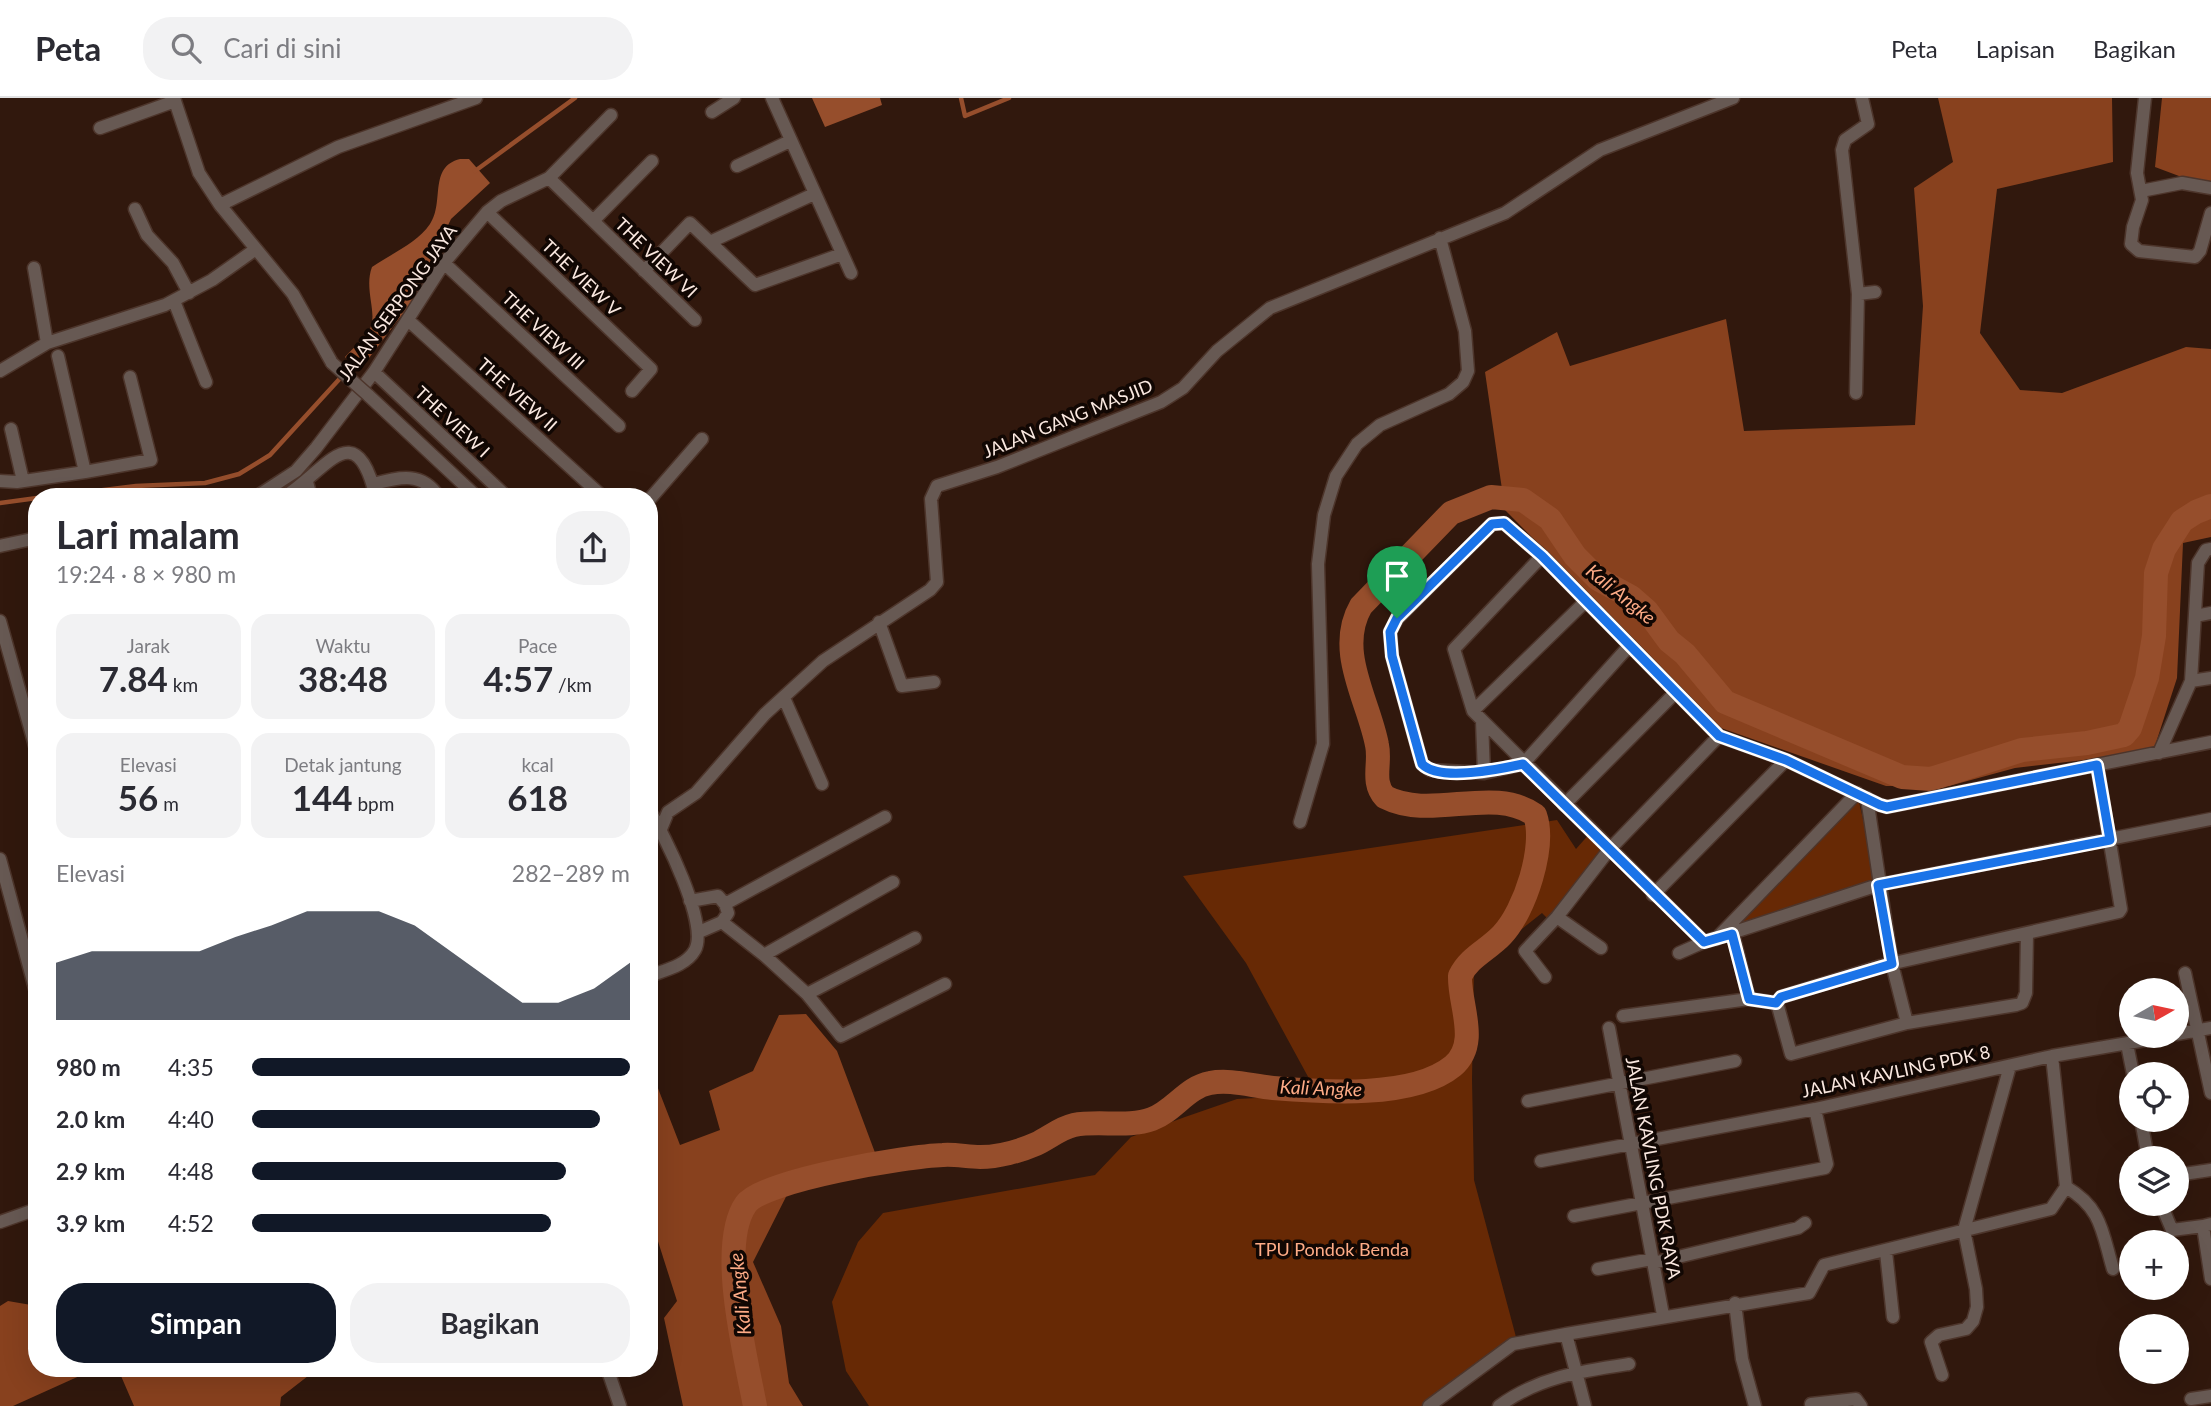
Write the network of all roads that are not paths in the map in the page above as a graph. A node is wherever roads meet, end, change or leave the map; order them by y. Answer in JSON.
{"nodes":[{"id":1,"x":476,"y":98,"type":"edge"},
{"id":2,"x":734,"y":98,"type":"edge"},
{"id":3,"x":772,"y":98,"type":"edge"},
{"id":4,"x":1733,"y":98,"type":"edge"},
{"id":5,"x":1861,"y":98,"type":"edge"},
{"id":6,"x":2145,"y":98,"type":"edge"},
{"id":7,"x":175,"y":99,"type":"edge"},
{"id":8,"x":712,"y":113,"type":"dead end"},
{"id":9,"x":611,"y":115,"type":"dead end"},
{"id":10,"x":100,"y":128,"type":"dead end"},
{"id":11,"x":790,"y":141,"type":"junction"},
{"id":12,"x":652,"y":161,"type":"dead end"},
{"id":13,"x":737,"y":166,"type":"dead end"},
{"id":14,"x":549,"y":178,"type":"junction"},
{"id":15,"x":2211,"y":188,"type":"edge"},
{"id":16,"x":2141,"y":191,"type":"junction"},
{"id":17,"x":814,"y":194,"type":"junction"},
{"id":18,"x":220,"y":205,"type":"junction"},
{"id":19,"x":135,"y":209,"type":"dead end"},
{"id":20,"x":488,"y":212,"type":"junction"},
{"id":21,"x":2211,"y":213,"type":"edge"},
{"id":22,"x":593,"y":221,"type":"junction"},
{"id":23,"x":1440,"y":238,"type":"junction"},
{"id":24,"x":709,"y":242,"type":"junction"},
{"id":25,"x":256,"y":249,"type":"junction"},
{"id":26,"x":842,"y":254,"type":"junction"},
{"id":27,"x":444,"y":263,"type":"junction"},
{"id":28,"x":34,"y":268,"type":"dead end"},
{"id":29,"x":644,"y":271,"type":"junction"},
{"id":30,"x":851,"y":273,"type":"dead end"},
{"id":31,"x":1875,"y":292,"type":"dead end"},
{"id":32,"x":189,"y":293,"type":"junction"},
{"id":33,"x":1858,"y":294,"type":"junction"},
{"id":34,"x":174,"y":301,"type":"junction"},
{"id":35,"x":408,"y":320,"type":"junction"},
{"id":36,"x":695,"y":320,"type":"dead end"},
{"id":37,"x":47,"y":343,"type":"junction"},
{"id":38,"x":58,"y":356,"type":"dead end"},
{"id":39,"x":0,"y":371,"type":"edge"},
{"id":40,"x":374,"y":372,"type":"junction"},
{"id":41,"x":130,"y":377,"type":"dead end"},
{"id":42,"x":206,"y":382,"type":"dead end"},
{"id":43,"x":632,"y":391,"type":"dead end"},
{"id":44,"x":1856,"y":393,"type":"dead end"},
{"id":45,"x":619,"y":426,"type":"dead end"},
{"id":46,"x":11,"y":429,"type":"dead end"},
{"id":47,"x":702,"y":439,"type":"dead end"},
{"id":48,"x":85,"y":472,"type":"junction"},
{"id":49,"x":0,"y":481,"type":"edge"},
{"id":50,"x":23,"y":481,"type":"junction"},
{"id":51,"x":307,"y":482,"type":"junction"},
{"id":52,"x":270,"y":488,"type":"edge"},
{"id":53,"x":298,"y":488,"type":"edge"},
{"id":54,"x":309,"y":488,"type":"edge"},
{"id":55,"x":374,"y":488,"type":"edge"},
{"id":56,"x":382,"y":488,"type":"edge"},
{"id":57,"x":431,"y":488,"type":"edge"},
{"id":58,"x":467,"y":488,"type":"edge"},
{"id":59,"x":497,"y":488,"type":"edge"},
{"id":60,"x":593,"y":488,"type":"edge"},
{"id":61,"x":658,"y":490,"type":"edge"},
{"id":62,"x":28,"y":540,"type":"edge"},
{"id":63,"x":0,"y":546,"type":"edge"},
{"id":64,"x":2211,"y":549,"type":"edge"},
{"id":65,"x":1542,"y":556,"type":"junction"},
{"id":66,"x":1586,"y":601,"type":"junction"},
{"id":67,"x":2211,"y":613,"type":"edge"},
{"id":68,"x":2195,"y":616,"type":"junction"},
{"id":69,"x":0,"y":621,"type":"edge"},
{"id":70,"x":878,"y":622,"type":"junction"},
{"id":71,"x":1630,"y":645,"type":"junction"},
{"id":72,"x":2211,"y":678,"type":"edge"},
{"id":73,"x":2192,"y":681,"type":"junction"},
{"id":74,"x":934,"y":682,"type":"dead end"},
{"id":75,"x":1676,"y":692,"type":"junction"},
{"id":76,"x":784,"y":698,"type":"junction"},
{"id":77,"x":1477,"y":716,"type":"junction"},
{"id":78,"x":28,"y":721,"type":"edge"},
{"id":79,"x":1719,"y":736,"type":"junction"},
{"id":80,"x":2211,"y":742,"type":"edge"},
{"id":81,"x":2159,"y":752,"type":"junction"},
{"id":82,"x":1786,"y":760,"type":"junction"},
{"id":83,"x":1523,"y":764,"type":"junction"},
{"id":84,"x":2097,"y":765,"type":"junction"},
{"id":85,"x":1484,"y":773,"type":"junction"},
{"id":86,"x":822,"y":783,"type":"dead end"},
{"id":87,"x":1862,"y":796,"type":"junction"},
{"id":88,"x":1564,"y":805,"type":"junction"},
{"id":89,"x":885,"y":817,"type":"dead end"},
{"id":90,"x":2211,"y":819,"type":"edge"},
{"id":91,"x":1300,"y":822,"type":"dead end"},
{"id":92,"x":658,"y":824,"type":"edge"},
{"id":93,"x":661,"y":829,"type":"junction"},
{"id":94,"x":2110,"y":840,"type":"junction"},
{"id":95,"x":1609,"y":850,"type":"junction"},
{"id":96,"x":0,"y":859,"type":"edge"},
{"id":97,"x":893,"y":882,"type":"dead end"},
{"id":98,"x":1878,"y":885,"type":"junction"},
{"id":99,"x":1653,"y":895,"type":"junction"},
{"id":100,"x":690,"y":901,"type":"junction"},
{"id":101,"x":726,"y":904,"type":"junction"},
{"id":102,"x":1557,"y":917,"type":"junction"},
{"id":103,"x":722,"y":922,"type":"junction"},
{"id":104,"x":699,"y":933,"type":"junction"},
{"id":105,"x":2027,"y":933,"type":"junction"},
{"id":106,"x":1732,"y":934,"type":"junction"},
{"id":107,"x":915,"y":937,"type":"dead end"},
{"id":108,"x":1710,"y":940,"type":"junction"},
{"id":109,"x":1601,"y":948,"type":"dead end"},
{"id":110,"x":1679,"y":953,"type":"dead end"},
{"id":111,"x":764,"y":955,"type":"junction"},
{"id":112,"x":28,"y":963,"type":"edge"},
{"id":113,"x":1892,"y":964,"type":"junction"},
{"id":114,"x":658,"y":972,"type":"edge"},
{"id":115,"x":2185,"y":973,"type":"dead end"},
{"id":116,"x":1545,"y":977,"type":"dead end"},
{"id":117,"x":945,"y":984,"type":"dead end"},
{"id":118,"x":807,"y":994,"type":"junction"},
{"id":119,"x":1749,"y":999,"type":"junction"},
{"id":120,"x":1776,"y":1003,"type":"junction"},
{"id":121,"x":1623,"y":1016,"type":"dead end"},
{"id":122,"x":1907,"y":1023,"type":"junction"},
{"id":123,"x":1609,"y":1028,"type":"dead end"},
{"id":124,"x":2206,"y":1029,"type":"edge"},
{"id":125,"x":2119,"y":1045,"type":"edge"},
{"id":126,"x":2052,"y":1056,"type":"junction"},
{"id":127,"x":1735,"y":1061,"type":"dead end"},
{"id":128,"x":2010,"y":1066,"type":"junction"},
{"id":129,"x":1619,"y":1084,"type":"junction"},
{"id":130,"x":2211,"y":1093,"type":"edge"},
{"id":131,"x":1528,"y":1101,"type":"dead end"},
{"id":132,"x":1815,"y":1109,"type":"junction"},
{"id":133,"x":1631,"y":1142,"type":"junction"},
{"id":134,"x":1541,"y":1161,"type":"dead end"},
{"id":135,"x":2211,"y":1170,"type":"edge"},
{"id":136,"x":2189,"y":1173,"type":"edge"},
{"id":137,"x":2066,"y":1187,"type":"junction"},
{"id":138,"x":1642,"y":1202,"type":"junction"},
{"id":139,"x":28,"y":1212,"type":"edge"},
{"id":140,"x":1574,"y":1216,"type":"dead end"},
{"id":141,"x":2166,"y":1216,"type":"edge"},
{"id":142,"x":0,"y":1222,"type":"edge"},
{"id":143,"x":1805,"y":1223,"type":"dead end"},
{"id":144,"x":2207,"y":1225,"type":"edge"},
{"id":145,"x":1964,"y":1230,"type":"junction"},
{"id":146,"x":1886,"y":1252,"type":"junction"},
{"id":147,"x":1653,"y":1261,"type":"junction"},
{"id":148,"x":1598,"y":1269,"type":"dead end"},
{"id":149,"x":2113,"y":1269,"type":"dead end"},
{"id":150,"x":2211,"y":1279,"type":"edge"},
{"id":151,"x":1735,"y":1303,"type":"junction"},
{"id":152,"x":1663,"y":1315,"type":"junction"},
{"id":153,"x":1893,"y":1317,"type":"dead end"},
{"id":154,"x":1566,"y":1335,"type":"junction"},
{"id":155,"x":1629,"y":1364,"type":"dead end"},
{"id":156,"x":1577,"y":1372,"type":"junction"},
{"id":157,"x":1942,"y":1375,"type":"dead end"},
{"id":158,"x":610,"y":1377,"type":"edge"},
{"id":159,"x":2211,"y":1396,"type":"edge"},
{"id":160,"x":2191,"y":1399,"type":"dead end"},
{"id":161,"x":1811,"y":1404,"type":"dead end"},
{"id":162,"x":1501,"y":1405,"type":"edge"},
{"id":163,"x":620,"y":1406,"type":"edge"},
{"id":164,"x":1429,"y":1406,"type":"edge"},
{"id":165,"x":1585,"y":1406,"type":"edge"},
{"id":166,"x":1755,"y":1406,"type":"edge"},
{"id":167,"x":1861,"y":1406,"type":"edge"}],
"edges":[{"from":1,"to":18,"type":"street"},
{"from":2,"to":8,"type":"street"},
{"from":3,"to":11,"type":"street"},
{"from":4,"to":23,"type":"street","name":"JALAN GANG MASJID"},
{"from":5,"to":33,"type":"street"},
{"from":6,"to":16,"type":"street"},
{"from":7,"to":10,"type":"street"},
{"from":7,"to":18,"type":"street"},
{"from":9,"to":14,"type":"street","name":"JALAN SERPONG JAYA"},
{"from":11,"to":13,"type":"street"},
{"from":11,"to":17,"type":"street"},
{"from":12,"to":22,"type":"street","name":"THE VIEW VI"},
{"from":14,"to":20,"type":"street","name":"JALAN SERPONG JAYA"},
{"from":14,"to":22,"type":"street","name":"THE VIEW VI"},
{"from":15,"to":16,"type":"street"},
{"from":16,"to":21,"type":"street"},
{"from":17,"to":24,"type":"street"},
{"from":17,"to":26,"type":"street"},
{"from":18,"to":25,"type":"street"},
{"from":19,"to":32,"type":"street"},
{"from":20,"to":27,"type":"street","name":"JALAN SERPONG JAYA"},
{"from":20,"to":43,"type":"street","name":"THE VIEW V"},
{"from":22,"to":29,"type":"street","name":"THE VIEW VI"},
{"from":23,"to":70,"type":"street","name":"JALAN GANG MASJID"},
{"from":23,"to":91,"type":"street"},
{"from":24,"to":26,"type":"street"},
{"from":24,"to":29,"type":"street"},
{"from":25,"to":32,"type":"street"},
{"from":25,"to":58,"type":"street","bridge":true},
{"from":26,"to":30,"type":"street"},
{"from":27,"to":35,"type":"street","name":"JALAN SERPONG JAYA"},
{"from":27,"to":45,"type":"street","name":"THE VIEW III"},
{"from":28,"to":37,"type":"street"},
{"from":29,"to":36,"type":"street","name":"THE VIEW VI"},
{"from":31,"to":33,"type":"street"},
{"from":32,"to":34,"type":"street"},
{"from":33,"to":44,"type":"street"},
{"from":34,"to":37,"type":"street"},
{"from":34,"to":42,"type":"street"},
{"from":35,"to":40,"type":"street","name":"JALAN SERPONG JAYA"},
{"from":35,"to":60,"type":"street","name":"THE VIEW II"},
{"from":37,"to":39,"type":"street"},
{"from":38,"to":48,"type":"street"},
{"from":40,"to":52,"type":"street","name":"JALAN SERPONG JAYA"},
{"from":40,"to":59,"type":"street","name":"THE VIEW I"},
{"from":41,"to":48,"type":"street"},
{"from":46,"to":50,"type":"street"},
{"from":47,"to":61,"type":"street"},
{"from":48,"to":50,"type":"street"},
{"from":49,"to":50,"type":"street"},
{"from":51,"to":53,"type":"street"},
{"from":51,"to":54,"type":"street"},
{"from":51,"to":55,"type":"street"},
{"from":56,"to":57,"type":"street"},
{"from":62,"to":63,"type":"street"},
{"from":64,"to":68,"type":"street"},
{"from":65,"to":66,"type":"street"},
{"from":65,"to":77,"type":"street"},
{"from":65,"to":85,"type":"street"},
{"from":66,"to":71,"type":"street"},
{"from":66,"to":77,"type":"street"},
{"from":67,"to":68,"type":"street"},
{"from":68,"to":73,"type":"street"},
{"from":69,"to":78,"type":"street"},
{"from":70,"to":74,"type":"street"},
{"from":70,"to":76,"type":"street","name":"JALAN GANG MASJID"},
{"from":71,"to":75,"type":"street"},
{"from":71,"to":83,"type":"street"},
{"from":72,"to":73,"type":"street"},
{"from":73,"to":81,"type":"street"},
{"from":75,"to":79,"type":"street"},
{"from":75,"to":88,"type":"street"},
{"from":76,"to":86,"type":"street"},
{"from":76,"to":93,"type":"street","name":"JALAN GANG MASJID"},
{"from":77,"to":83,"type":"street"},
{"from":77,"to":85,"type":"street"},
{"from":79,"to":82,"type":"street"},
{"from":79,"to":95,"type":"street"},
{"from":80,"to":81,"type":"street"},
{"from":81,"to":84,"type":"street"},
{"from":82,"to":87,"type":"street"},
{"from":82,"to":99,"type":"street"},
{"from":83,"to":85,"type":"street"},
{"from":83,"to":88,"type":"street"},
{"from":84,"to":87,"type":"street"},
{"from":84,"to":94,"type":"street"},
{"from":87,"to":98,"type":"street"},
{"from":87,"to":108,"type":"street"},
{"from":88,"to":95,"type":"street"},
{"from":89,"to":101,"type":"street"},
{"from":90,"to":94,"type":"street"},
{"from":92,"to":93,"type":"street"},
{"from":93,"to":100,"type":"street"},
{"from":94,"to":98,"type":"street"},
{"from":94,"to":105,"type":"street"},
{"from":95,"to":99,"type":"street"},
{"from":95,"to":102,"type":"street"},
{"from":96,"to":112,"type":"street"},
{"from":97,"to":111,"type":"street"},
{"from":98,"to":106,"type":"street"},
{"from":98,"to":113,"type":"street"},
{"from":99,"to":108,"type":"street"},
{"from":100,"to":101,"type":"street"},
{"from":100,"to":104,"type":"street"},
{"from":101,"to":103,"type":"street"},
{"from":102,"to":109,"type":"street"},
{"from":102,"to":116,"type":"street"},
{"from":103,"to":104,"type":"street"},
{"from":103,"to":111,"type":"street"},
{"from":104,"to":114,"type":"street"},
{"from":105,"to":113,"type":"street"},
{"from":105,"to":122,"type":"street"},
{"from":106,"to":108,"type":"street"},
{"from":106,"to":119,"type":"street"},
{"from":107,"to":118,"type":"street"},
{"from":108,"to":110,"type":"street"},
{"from":111,"to":118,"type":"street"},
{"from":113,"to":120,"type":"street"},
{"from":113,"to":122,"type":"street"},
{"from":115,"to":124,"type":"street"},
{"from":117,"to":118,"type":"street"},
{"from":119,"to":120,"type":"street"},
{"from":119,"to":121,"type":"street"},
{"from":120,"to":122,"type":"street"},
{"from":123,"to":129,"type":"street","name":"JALAN KAVLING PDK RAYA"},
{"from":124,"to":130,"type":"street"},
{"from":125,"to":126,"type":"street","name":"JALAN KAVLING PDK 8"},
{"from":126,"to":128,"type":"street","name":"JALAN KAVLING PDK 8"},
{"from":126,"to":137,"type":"street"},
{"from":127,"to":129,"type":"street"},
{"from":128,"to":132,"type":"street","name":"JALAN KAVLING PDK 8"},
{"from":128,"to":145,"type":"street"},
{"from":129,"to":131,"type":"street"},
{"from":129,"to":133,"type":"street","name":"JALAN KAVLING PDK RAYA"},
{"from":132,"to":133,"type":"street","name":"JALAN KAVLING PDK 8"},
{"from":132,"to":138,"type":"street"},
{"from":133,"to":134,"type":"street","name":"JALAN KAVLING PDK 8"},
{"from":133,"to":138,"type":"street","name":"JALAN KAVLING PDK RAYA"},
{"from":135,"to":136,"type":"street"},
{"from":137,"to":145,"type":"street"},
{"from":137,"to":149,"type":"street"},
{"from":138,"to":140,"type":"street"},
{"from":138,"to":147,"type":"street","name":"JALAN KAVLING PDK RAYA"},
{"from":139,"to":142,"type":"street"},
{"from":141,"to":144,"type":"street"},
{"from":143,"to":147,"type":"street"},
{"from":144,"to":150,"type":"street"},
{"from":145,"to":146,"type":"street"},
{"from":145,"to":157,"type":"street"},
{"from":146,"to":151,"type":"street"},
{"from":146,"to":153,"type":"street"},
{"from":147,"to":148,"type":"street"},
{"from":147,"to":152,"type":"street","name":"JALAN KAVLING PDK RAYA"},
{"from":151,"to":152,"type":"street"},
{"from":151,"to":166,"type":"street"},
{"from":152,"to":154,"type":"street"},
{"from":154,"to":156,"type":"street"},
{"from":154,"to":164,"type":"street"},
{"from":155,"to":156,"type":"street"},
{"from":156,"to":162,"type":"street"},
{"from":156,"to":165,"type":"street"},
{"from":158,"to":163,"type":"street"},
{"from":159,"to":160,"type":"street"},
{"from":161,"to":167,"type":"street"}]}
